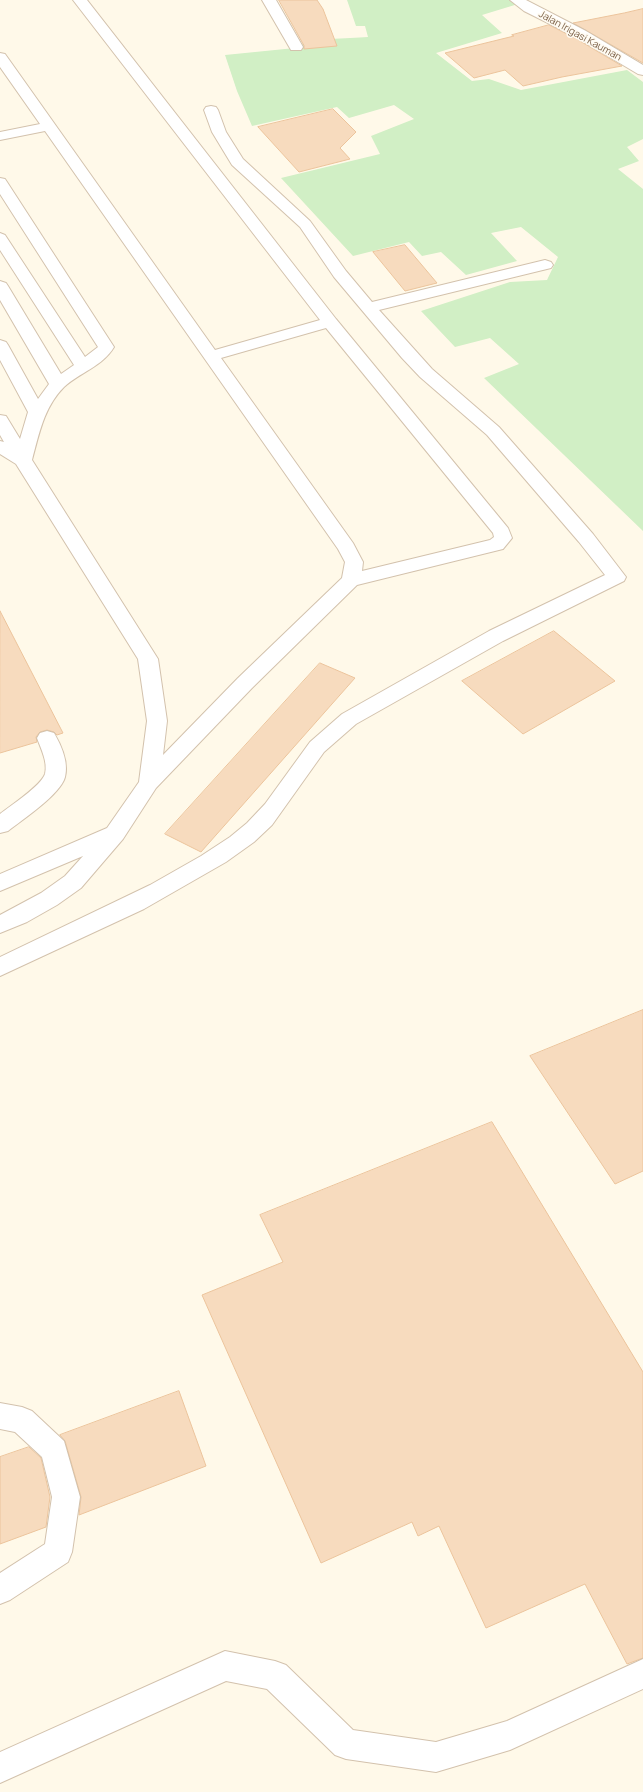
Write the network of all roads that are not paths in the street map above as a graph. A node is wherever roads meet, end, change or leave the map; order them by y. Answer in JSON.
{"nodes":[{"id":1,"x":80,"y":0,"type":"edge"},
{"id":2,"x":269,"y":0,"type":"edge"},
{"id":3,"x":517,"y":0,"type":"edge"},
{"id":4,"x":296,"y":47,"type":"dead end"},
{"id":5,"x":0,"y":57,"type":"edge"},
{"id":6,"x":643,"y":71,"type":"edge"},
{"id":7,"x":211,"y":110,"type":"dead end"},
{"id":8,"x":50,"y":126,"type":"junction"},
{"id":9,"x":0,"y":136,"type":"edge"},
{"id":10,"x":0,"y":182,"type":"edge"},
{"id":11,"x":0,"y":238,"type":"edge"},
{"id":12,"x":545,"y":265,"type":"dead end"},
{"id":13,"x":0,"y":286,"type":"edge"},
{"id":14,"x":368,"y":308,"type":"junction"},
{"id":15,"x":330,"y":322,"type":"junction"},
{"id":16,"x":0,"y":345,"type":"edge"},
{"id":17,"x":211,"y":356,"type":"junction"},
{"id":18,"x":83,"y":366,"type":"junction"},
{"id":19,"x":58,"y":384,"type":"junction"},
{"id":20,"x":37,"y":412,"type":"junction"},
{"id":21,"x":0,"y":420,"type":"edge"},
{"id":22,"x":0,"y":446,"type":"edge"},
{"id":23,"x":24,"y":460,"type":"junction"},
{"id":24,"x":351,"y":580,"type":"junction"},
{"id":25,"x":47,"y":738,"type":"dead end"},
{"id":26,"x":148,"y":783,"type":"junction"},
{"id":27,"x":0,"y":825,"type":"edge"},
{"id":28,"x":115,"y":833,"type":"junction"},
{"id":29,"x":0,"y":883,"type":"edge"},
{"id":30,"x":0,"y":924,"type":"edge"},
{"id":31,"x":0,"y":968,"type":"edge"},
{"id":32,"x":0,"y":1416,"type":"edge"},
{"id":33,"x":0,"y":1590,"type":"edge"},
{"id":34,"x":643,"y":1674,"type":"edge"},
{"id":35,"x":0,"y":1768,"type":"edge"}],
"edges":[{"from":1,"to":15,"type":"street"},
{"from":2,"to":4,"type":"street"},
{"from":3,"to":6,"type":"street","name":"Jalan Irigasi Kauman"},
{"from":5,"to":8,"type":"street"},
{"from":7,"to":14,"type":"street"},
{"from":8,"to":9,"type":"street"},
{"from":8,"to":17,"type":"street"},
{"from":10,"to":18,"type":"street"},
{"from":11,"to":18,"type":"street"},
{"from":12,"to":14,"type":"street"},
{"from":13,"to":19,"type":"street"},
{"from":14,"to":31,"type":"street"},
{"from":15,"to":17,"type":"street"},
{"from":15,"to":24,"type":"street"},
{"from":16,"to":20,"type":"street"},
{"from":17,"to":24,"type":"street"},
{"from":18,"to":19,"type":"street"},
{"from":19,"to":20,"type":"street"},
{"from":20,"to":23,"type":"street"},
{"from":21,"to":23,"type":"street"},
{"from":22,"to":23,"type":"street"},
{"from":23,"to":26,"type":"street"},
{"from":24,"to":26,"type":"street"},
{"from":25,"to":27,"type":"street"},
{"from":26,"to":28,"type":"street"},
{"from":28,"to":29,"type":"street"},
{"from":28,"to":30,"type":"street"},
{"from":32,"to":33,"type":"street"},
{"from":34,"to":35,"type":"street"}]}
